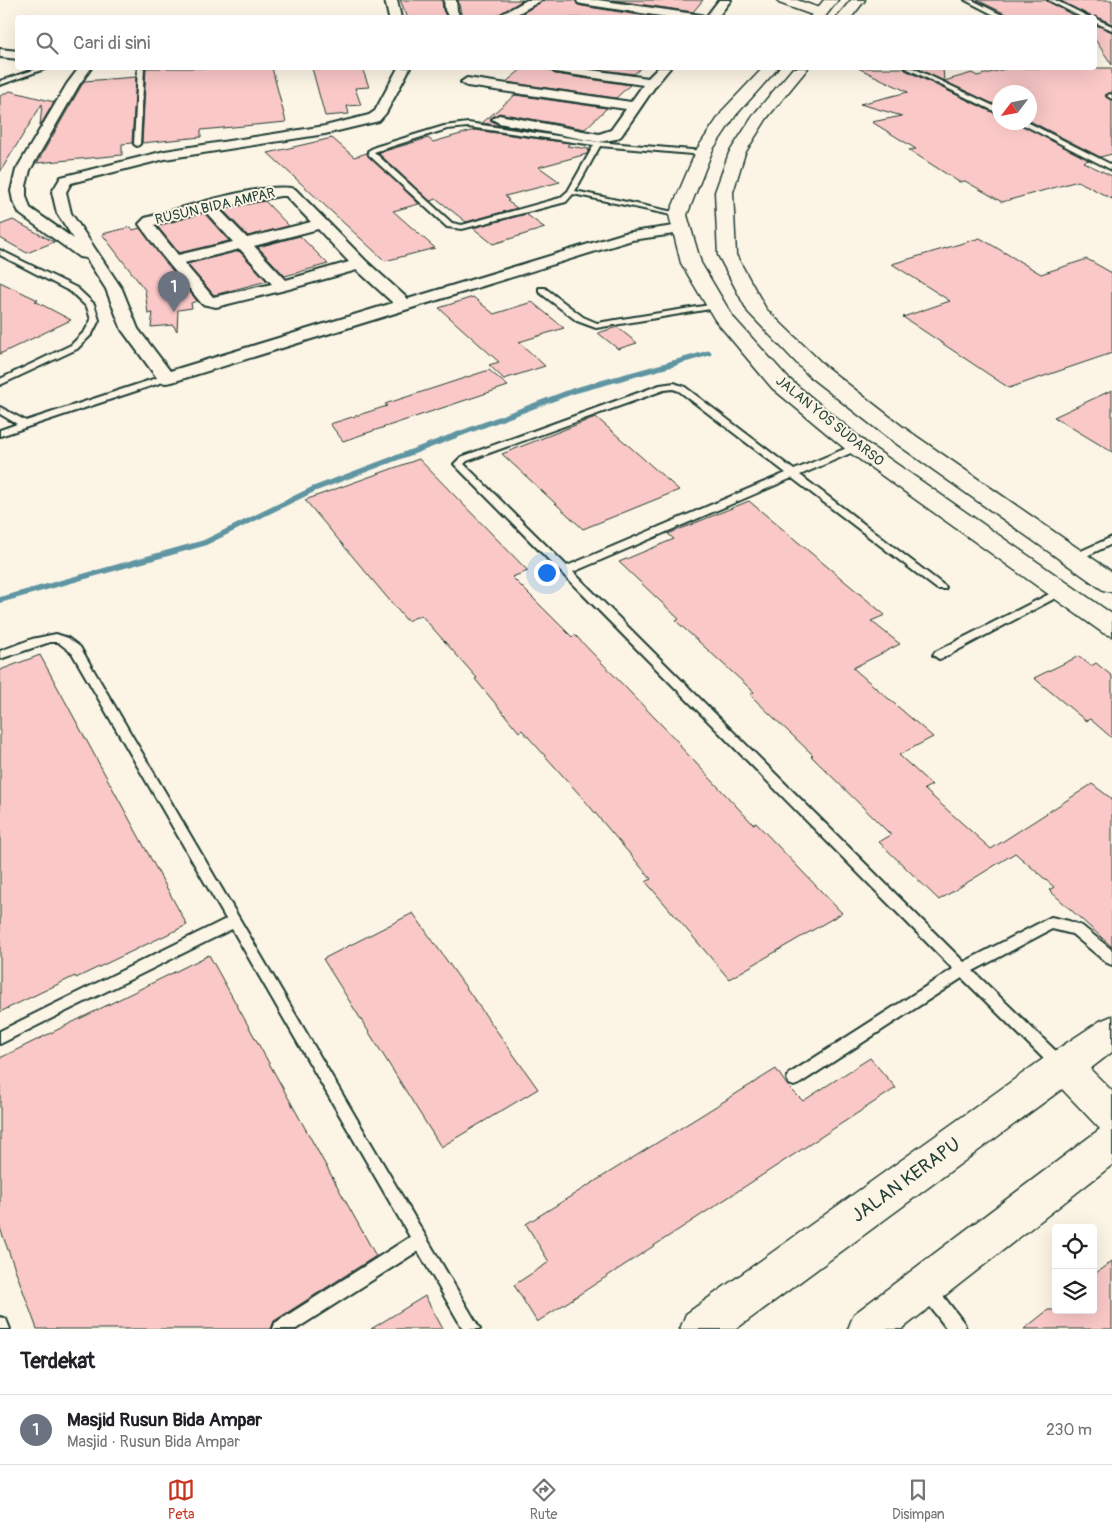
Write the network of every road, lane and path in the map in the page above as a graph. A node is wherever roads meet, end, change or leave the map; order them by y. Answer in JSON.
{"nodes":[{"id":1,"x":391,"y":0,"type":"edge"},
{"id":2,"x":450,"y":0,"type":"edge"},
{"id":3,"x":536,"y":0,"type":"edge"},
{"id":4,"x":722,"y":0,"type":"edge"},
{"id":5,"x":784,"y":0,"type":"edge"},
{"id":6,"x":831,"y":0,"type":"edge"},
{"id":7,"x":858,"y":0,"type":"edge"},
{"id":8,"x":968,"y":0,"type":"edge"},
{"id":9,"x":1051,"y":0,"type":"edge"},
{"id":10,"x":582,"y":1,"type":"edge"},
{"id":11,"x":395,"y":15,"type":"edge"},
{"id":12,"x":454,"y":15,"type":"edge"},
{"id":13,"x":506,"y":15,"type":"edge"},
{"id":14,"x":680,"y":15,"type":"edge"},
{"id":15,"x":713,"y":15,"type":"edge"},
{"id":16,"x":818,"y":15,"type":"edge"},
{"id":17,"x":846,"y":15,"type":"edge"},
{"id":18,"x":1000,"y":15,"type":"edge"},
{"id":19,"x":1083,"y":15,"type":"edge"},
{"id":20,"x":1097,"y":21,"type":"edge"},
{"id":21,"x":1112,"y":28,"type":"edge"},
{"id":22,"x":0,"y":53,"type":"edge"},
{"id":23,"x":15,"y":55,"type":"edge"},
{"id":24,"x":38,"y":70,"type":"edge"},
{"id":25,"x":84,"y":70,"type":"edge"},
{"id":26,"x":141,"y":70,"type":"edge"},
{"id":27,"x":403,"y":70,"type":"edge"},
{"id":28,"x":569,"y":70,"type":"edge"},
{"id":29,"x":662,"y":70,"type":"edge"},
{"id":30,"x":769,"y":70,"type":"edge"},
{"id":31,"x":799,"y":70,"type":"edge"},
{"id":32,"x":913,"y":70,"type":"edge"},
{"id":33,"x":467,"y":82,"type":"dead end"},
{"id":34,"x":652,"y":82,"type":"junction"},
{"id":35,"x":0,"y":83,"type":"edge"},
{"id":36,"x":634,"y":106,"type":"junction"},
{"id":37,"x":992,"y":108,"type":"edge"},
{"id":38,"x":499,"y":119,"type":"dead end"},
{"id":39,"x":1037,"y":130,"type":"edge"},
{"id":40,"x":137,"y":144,"type":"dead end"},
{"id":41,"x":598,"y":144,"type":"junction"},
{"id":42,"x":703,"y":153,"type":"junction"},
{"id":43,"x":1112,"y":168,"type":"edge"},
{"id":44,"x":571,"y":192,"type":"junction"},
{"id":45,"x":208,"y":206,"type":"junction"},
{"id":46,"x":679,"y":222,"type":"junction"},
{"id":47,"x":321,"y":224,"type":"junction"},
{"id":48,"x":243,"y":243,"type":"junction"},
{"id":49,"x":0,"y":252,"type":"edge"},
{"id":50,"x":174,"y":260,"type":"junction"},
{"id":51,"x":360,"y":264,"type":"junction"},
{"id":52,"x":99,"y":265,"type":"junction"},
{"id":53,"x":283,"y":286,"type":"junction"},
{"id":54,"x":542,"y":290,"type":"dead end"},
{"id":55,"x":751,"y":300,"type":"junction"},
{"id":56,"x":405,"y":305,"type":"junction"},
{"id":57,"x":716,"y":306,"type":"junction"},
{"id":58,"x":166,"y":378,"type":"junction"},
{"id":59,"x":0,"y":382,"type":"edge"},
{"id":60,"x":0,"y":410,"type":"edge"},
{"id":61,"x":25,"y":425,"type":"junction"},
{"id":62,"x":895,"y":432,"type":"junction"},
{"id":63,"x":0,"y":433,"type":"edge"},
{"id":64,"x":857,"y":447,"type":"junction"},
{"id":65,"x":792,"y":474,"type":"junction"},
{"id":66,"x":1112,"y":540,"type":"edge"},
{"id":67,"x":1074,"y":558,"type":"junction"},
{"id":68,"x":565,"y":571,"type":"junction"},
{"id":69,"x":1112,"y":584,"type":"edge"},
{"id":70,"x":942,"y":587,"type":"dead end"},
{"id":71,"x":1061,"y":591,"type":"junction"},
{"id":72,"x":1112,"y":627,"type":"edge"},
{"id":73,"x":0,"y":655,"type":"edge"},
{"id":74,"x":939,"y":655,"type":"dead end"},
{"id":75,"x":235,"y":921,"type":"junction"},
{"id":76,"x":1112,"y":959,"type":"edge"},
{"id":77,"x":963,"y":970,"type":"junction"},
{"id":78,"x":1112,"y":1032,"type":"edge"},
{"id":79,"x":0,"y":1038,"type":"edge"},
{"id":80,"x":1062,"y":1066,"type":"junction"},
{"id":81,"x":794,"y":1079,"type":"dead end"},
{"id":82,"x":1112,"y":1116,"type":"edge"},
{"id":83,"x":1112,"y":1142,"type":"edge"},
{"id":84,"x":420,"y":1240,"type":"junction"},
{"id":85,"x":925,"y":1287,"type":"junction"},
{"id":86,"x":0,"y":1325,"type":"edge"},
{"id":87,"x":2,"y":1329,"type":"edge"},
{"id":88,"x":281,"y":1329,"type":"edge"},
{"id":89,"x":472,"y":1329,"type":"edge"},
{"id":90,"x":701,"y":1329,"type":"edge"},
{"id":91,"x":870,"y":1329,"type":"edge"},
{"id":92,"x":958,"y":1329,"type":"edge"}],
"edges":[{"from":1,"to":11,"type":"street"},
{"from":2,"to":12,"type":"street"},
{"from":3,"to":13,"type":"street"},
{"from":4,"to":15,"type":"street"},
{"from":5,"to":16,"type":"main road"},
{"from":6,"to":16,"type":"main road"},
{"from":7,"to":17,"type":"main road"},
{"from":8,"to":18,"type":"lane"},
{"from":9,"to":19,"type":"lane"},
{"from":10,"to":14,"type":"street"},
{"from":20,"to":21,"type":"lane"},
{"from":22,"to":23,"type":"street"},
{"from":24,"to":35,"type":"lane"},
{"from":25,"to":52,"type":"street"},
{"from":26,"to":40,"type":"lane"},
{"from":27,"to":52,"type":"street"},
{"from":28,"to":34,"type":"street"},
{"from":29,"to":34,"type":"street"},
{"from":30,"to":42,"type":"main road"},
{"from":31,"to":55,"type":"main road","name":"JALAN YOS SUDARSO"},
{"from":32,"to":37,"type":"lane"},
{"from":33,"to":36,"type":"street"},
{"from":34,"to":36,"type":"street"},
{"from":36,"to":38,"type":"street"},
{"from":39,"to":43,"type":"lane"},
{"from":41,"to":42,"type":"lane"},
{"from":41,"to":44,"type":"lane"},
{"from":41,"to":44,"type":"lane"},
{"from":42,"to":46,"type":"main road"},
{"from":44,"to":46,"type":"lane"},
{"from":45,"to":47,"type":"street","name":"RUSUN BIDA AMPAR"},
{"from":45,"to":48,"type":"street"},
{"from":45,"to":50,"type":"street","name":"RUSUN BIDA AMPAR"},
{"from":46,"to":56,"type":"street"},
{"from":46,"to":57,"type":"main road","name":"JALAN YOS SUDARSO"},
{"from":47,"to":48,"type":"street"},
{"from":47,"to":51,"type":"street","name":"RUSUN BIDA AMPAR"},
{"from":48,"to":50,"type":"street"},
{"from":48,"to":53,"type":"street"},
{"from":49,"to":59,"type":"lane"},
{"from":50,"to":53,"type":"street","name":"RUSUN BIDA AMPAR"},
{"from":51,"to":53,"type":"street","name":"RUSUN BIDA AMPAR"},
{"from":51,"to":56,"type":"street","name":"RUSUN BIDA AMPAR"},
{"from":52,"to":58,"type":"street"},
{"from":54,"to":57,"type":"lane"},
{"from":55,"to":57,"type":"main road"},
{"from":55,"to":62,"type":"main road","name":"JALAN YOS SUDARSO"},
{"from":56,"to":58,"type":"street"},
{"from":57,"to":64,"type":"main road","name":"JALAN YOS SUDARSO"},
{"from":58,"to":61,"type":"lane"},
{"from":60,"to":61,"type":"lane"},
{"from":61,"to":63,"type":"lane"},
{"from":62,"to":64,"type":"main road"},
{"from":62,"to":67,"type":"main road","name":"JALAN YOS SUDARSO"},
{"from":64,"to":65,"type":"lane"},
{"from":64,"to":71,"type":"main road","name":"JALAN YOS SUDARSO"},
{"from":65,"to":68,"type":"lane"},
{"from":65,"to":68,"type":"lane"},
{"from":65,"to":70,"type":"lane"},
{"from":66,"to":67,"type":"lane"},
{"from":67,"to":69,"type":"main road","name":"JALAN YOS SUDARSO"},
{"from":68,"to":77,"type":"lane"},
{"from":71,"to":72,"type":"main road","name":"JALAN YOS SUDARSO"},
{"from":71,"to":74,"type":"lane"},
{"from":73,"to":75,"type":"lane"},
{"from":75,"to":79,"type":"lane"},
{"from":75,"to":84,"type":"lane"},
{"from":76,"to":77,"type":"lane"},
{"from":77,"to":80,"type":"lane"},
{"from":77,"to":81,"type":"lane"},
{"from":78,"to":80,"type":"main road","name":"JALAN KERAPU"},
{"from":80,"to":82,"type":"main road"},
{"from":80,"to":90,"type":"main road","name":"JALAN KERAPU"},
{"from":83,"to":85,"type":"main road"},
{"from":84,"to":88,"type":"lane"},
{"from":84,"to":89,"type":"lane"},
{"from":85,"to":91,"type":"main road"},
{"from":85,"to":92,"type":"lane"},
{"from":86,"to":87,"type":"lane"}]}
